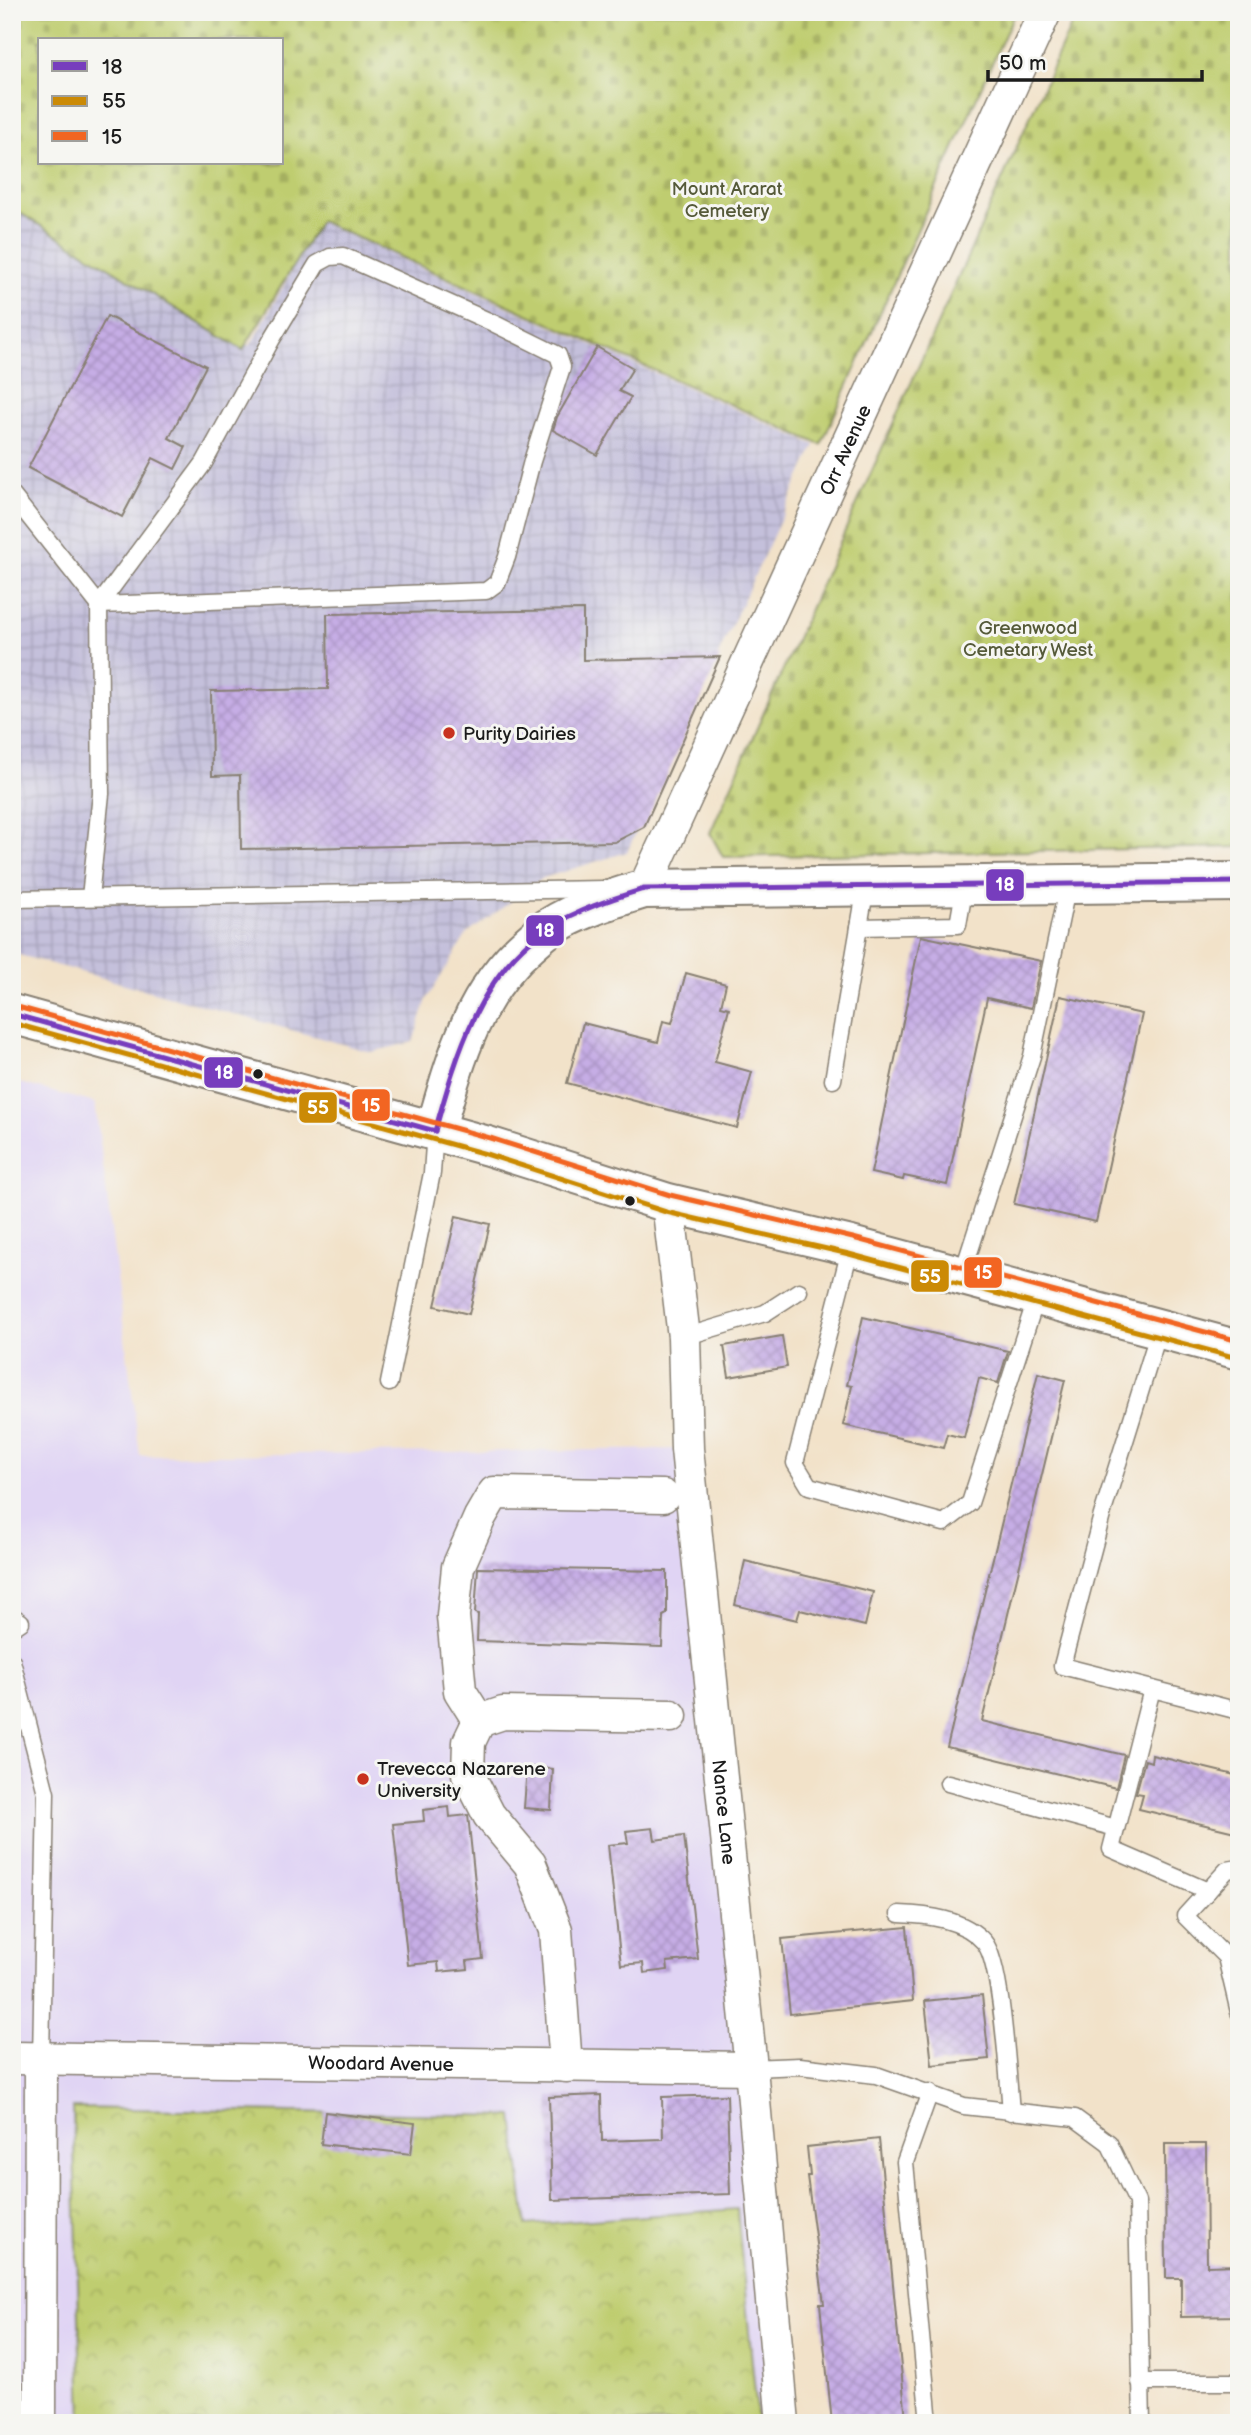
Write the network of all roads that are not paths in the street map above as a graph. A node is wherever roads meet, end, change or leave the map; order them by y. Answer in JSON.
{"nodes":[{"id":1,"x":1045,"y":12,"type":"edge"},
{"id":2,"x":12,"y":495,"type":"edge"},
{"id":3,"x":99,"y":605,"type":"junction"},
{"id":4,"x":1239,"y":882,"type":"edge"},
{"id":5,"x":1068,"y":884,"type":"junction"},
{"id":6,"x":965,"y":885,"type":"junction"},
{"id":7,"x":866,"y":886,"type":"junction"},
{"id":8,"x":644,"y":889,"type":"junction"},
{"id":9,"x":90,"y":897,"type":"junction"},
{"id":10,"x":12,"y":899,"type":"edge"},
{"id":11,"x":859,"y":927,"type":"junction"},
{"id":12,"x":12,"y":1014,"type":"edge"},
{"id":13,"x":833,"y":1080,"type":"dead end"},
{"id":14,"x":435,"y":1131,"type":"junction"},
{"id":15,"x":668,"y":1203,"type":"junction"},
{"id":16,"x":851,"y":1245,"type":"junction"},
{"id":17,"x":962,"y":1275,"type":"junction"},
{"id":18,"x":799,"y":1291,"type":"dead end"},
{"id":19,"x":1037,"y":1296,"type":"junction"},
{"id":20,"x":1160,"y":1328,"type":"junction"},
{"id":21,"x":684,"y":1337,"type":"junction"},
{"id":22,"x":1239,"y":1350,"type":"edge"},
{"id":23,"x":389,"y":1383,"type":"dead end"},
{"id":24,"x":663,"y":1496,"type":"dead end"},
{"id":25,"x":12,"y":1616,"type":"edge"},
{"id":26,"x":12,"y":1628,"type":"edge"},
{"id":27,"x":12,"y":1661,"type":"edge"},
{"id":28,"x":1152,"y":1689,"type":"junction"},
{"id":29,"x":1239,"y":1711,"type":"edge"},
{"id":30,"x":671,"y":1716,"type":"dead end"},
{"id":31,"x":479,"y":1721,"type":"junction"},
{"id":32,"x":947,"y":1783,"type":"dead end"},
{"id":33,"x":1116,"y":1828,"type":"junction"},
{"id":34,"x":1239,"y":1868,"type":"edge"},
{"id":35,"x":1208,"y":1891,"type":"junction"},
{"id":36,"x":899,"y":1914,"type":"dead end"},
{"id":37,"x":1239,"y":2012,"type":"edge"},
{"id":38,"x":27,"y":2058,"type":"edge"},
{"id":39,"x":566,"y":2066,"type":"junction"},
{"id":40,"x":751,"y":2068,"type":"junction"},
{"id":41,"x":930,"y":2092,"type":"junction"},
{"id":42,"x":1011,"y":2112,"type":"junction"},
{"id":43,"x":1140,"y":2382,"type":"junction"},
{"id":44,"x":1239,"y":2382,"type":"edge"},
{"id":45,"x":40,"y":2423,"type":"edge"},
{"id":46,"x":783,"y":2423,"type":"edge"},
{"id":47,"x":929,"y":2423,"type":"edge"},
{"id":48,"x":1142,"y":2423,"type":"edge"}],
"edges":[{"from":1,"to":8,"type":"street","name":"Orr Avenue"},
{"from":2,"to":3,"type":"lane"},
{"from":3,"to":3,"type":"lane"},
{"from":3,"to":9,"type":"lane"},
{"from":4,"to":5,"type":"main road"},
{"from":5,"to":6,"type":"main road"},
{"from":5,"to":17,"type":"lane"},
{"from":6,"to":7,"type":"main road"},
{"from":6,"to":11,"type":"lane"},
{"from":7,"to":8,"type":"main road"},
{"from":7,"to":11,"type":"lane"},
{"from":8,"to":9,"type":"lane"},
{"from":8,"to":14,"type":"main road"},
{"from":9,"to":10,"type":"lane"},
{"from":11,"to":13,"type":"lane"},
{"from":12,"to":14,"type":"main road"},
{"from":14,"to":15,"type":"main road"},
{"from":14,"to":23,"type":"lane"},
{"from":15,"to":16,"type":"main road"},
{"from":15,"to":21,"type":"street","name":"Nance Lane"},
{"from":16,"to":17,"type":"main road"},
{"from":16,"to":19,"type":"lane"},
{"from":17,"to":19,"type":"main road"},
{"from":18,"to":21,"type":"lane"},
{"from":19,"to":20,"type":"main road"},
{"from":20,"to":22,"type":"main road"},
{"from":20,"to":28,"type":"lane"},
{"from":21,"to":40,"type":"street","name":"Nance Lane"},
{"from":24,"to":31,"type":"street"},
{"from":25,"to":26,"type":"lane"},
{"from":27,"to":38,"type":"lane"},
{"from":28,"to":29,"type":"lane"},
{"from":28,"to":33,"type":"lane"},
{"from":30,"to":31,"type":"street"},
{"from":31,"to":39,"type":"street"},
{"from":32,"to":33,"type":"lane"},
{"from":33,"to":35,"type":"lane"},
{"from":34,"to":35,"type":"lane"},
{"from":35,"to":37,"type":"lane"},
{"from":36,"to":42,"type":"lane"},
{"from":38,"to":39,"type":"street","name":"Woodard Avenue"},
{"from":38,"to":45,"type":"street"},
{"from":39,"to":40,"type":"street","name":"Woodard Avenue"},
{"from":40,"to":41,"type":"lane"},
{"from":40,"to":46,"type":"street","name":"Nance Lane"},
{"from":41,"to":42,"type":"lane"},
{"from":41,"to":47,"type":"lane"},
{"from":42,"to":43,"type":"lane"},
{"from":43,"to":44,"type":"lane"},
{"from":43,"to":48,"type":"lane"}]}
